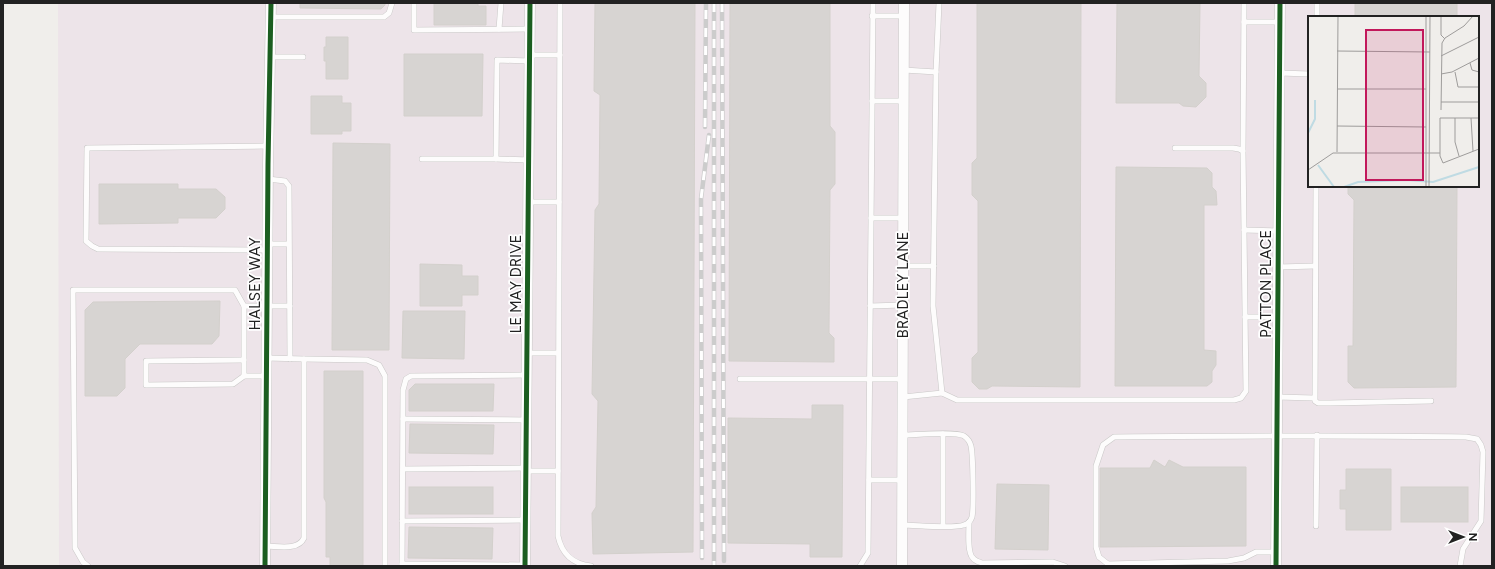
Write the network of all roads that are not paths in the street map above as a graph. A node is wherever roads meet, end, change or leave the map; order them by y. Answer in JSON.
{"nodes":[{"id":1,"x":271,"y":3,"type":"edge"},
{"id":2,"x":392,"y":3,"type":"edge"},
{"id":3,"x":414,"y":3,"type":"edge"},
{"id":4,"x":501,"y":3,"type":"edge"},
{"id":5,"x":530,"y":3,"type":"edge"},
{"id":6,"x":560,"y":3,"type":"edge"},
{"id":7,"x":873,"y":3,"type":"edge"},
{"id":8,"x":904,"y":3,"type":"edge"},
{"id":9,"x":939,"y":3,"type":"edge"},
{"id":10,"x":1244,"y":3,"type":"edge"},
{"id":11,"x":1280,"y":3,"type":"edge"},
{"id":12,"x":1317,"y":3,"type":"edge"},
{"id":13,"x":872,"y":16,"type":"junction"},
{"id":14,"x":904,"y":16,"type":"junction"},
{"id":15,"x":1317,"y":16,"type":"edge"},
{"id":16,"x":271,"y":17,"type":"junction"},
{"id":17,"x":1244,"y":22,"type":"junction"},
{"id":18,"x":1280,"y":22,"type":"junction"},
{"id":19,"x":499,"y":30,"type":"junction"},
{"id":20,"x":530,"y":30,"type":"junction"},
{"id":21,"x":560,"y":55,"type":"junction"},
{"id":22,"x":270,"y":57,"type":"junction"},
{"id":23,"x":303,"y":57,"type":"dead end"},
{"id":24,"x":529,"y":58,"type":"junction"},
{"id":25,"x":904,"y":70,"type":"junction"},
{"id":26,"x":936,"y":72,"type":"junction"},
{"id":27,"x":1280,"y":73,"type":"junction"},
{"id":28,"x":1308,"y":74,"type":"edge"},
{"id":29,"x":872,"y":101,"type":"junction"},
{"id":30,"x":904,"y":101,"type":"junction"},
{"id":31,"x":268,"y":146,"type":"junction"},
{"id":32,"x":1175,"y":148,"type":"dead end"},
{"id":33,"x":1243,"y":151,"type":"junction"},
{"id":34,"x":422,"y":159,"type":"dead end"},
{"id":35,"x":496,"y":160,"type":"junction"},
{"id":36,"x":529,"y":160,"type":"junction"},
{"id":37,"x":268,"y":179,"type":"junction"},
{"id":38,"x":1316,"y":187,"type":"edge"},
{"id":39,"x":528,"y":202,"type":"junction"},
{"id":40,"x":559,"y":202,"type":"junction"},
{"id":41,"x":871,"y":218,"type":"junction"},
{"id":42,"x":904,"y":218,"type":"junction"},
{"id":43,"x":1244,"y":230,"type":"junction"},
{"id":44,"x":1278,"y":231,"type":"junction"},
{"id":45,"x":288,"y":244,"type":"junction"},
{"id":46,"x":267,"y":247,"type":"junction"},
{"id":47,"x":904,"y":266,"type":"junction"},
{"id":48,"x":934,"y":266,"type":"junction"},
{"id":49,"x":1315,"y":266,"type":"junction"},
{"id":50,"x":1278,"y":267,"type":"junction"},
{"id":51,"x":903,"y":305,"type":"junction"},
{"id":52,"x":244,"y":306,"type":"junction"},
{"id":53,"x":267,"y":306,"type":"junction"},
{"id":54,"x":290,"y":306,"type":"junction"},
{"id":55,"x":870,"y":306,"type":"junction"},
{"id":56,"x":1245,"y":317,"type":"junction"},
{"id":57,"x":1278,"y":318,"type":"junction"},
{"id":58,"x":527,"y":353,"type":"junction"},
{"id":59,"x":558,"y":353,"type":"junction"},
{"id":60,"x":267,"y":358,"type":"junction"},
{"id":61,"x":290,"y":359,"type":"junction"},
{"id":62,"x":304,"y":359,"type":"junction"},
{"id":63,"x":244,"y":360,"type":"junction"},
{"id":64,"x":527,"y":375,"type":"junction"},
{"id":65,"x":244,"y":376,"type":"junction"},
{"id":66,"x":267,"y":376,"type":"junction"},
{"id":67,"x":740,"y":379,"type":"dead end"},
{"id":68,"x":903,"y":379,"type":"junction"},
{"id":69,"x":870,"y":380,"type":"junction"},
{"id":70,"x":942,"y":393,"type":"junction"},
{"id":71,"x":903,"y":397,"type":"junction"},
{"id":72,"x":1278,"y":397,"type":"junction"},
{"id":73,"x":1314,"y":398,"type":"junction"},
{"id":74,"x":1431,"y":401,"type":"dead end"},
{"id":75,"x":403,"y":419,"type":"junction"},
{"id":76,"x":527,"y":420,"type":"junction"},
{"id":77,"x":943,"y":434,"type":"junction"},
{"id":78,"x":903,"y":435,"type":"junction"},
{"id":79,"x":1277,"y":435,"type":"junction"},
{"id":80,"x":1317,"y":436,"type":"junction"},
{"id":81,"x":403,"y":469,"type":"junction"},
{"id":82,"x":527,"y":469,"type":"junction"},
{"id":83,"x":558,"y":471,"type":"junction"},
{"id":84,"x":869,"y":480,"type":"junction"},
{"id":85,"x":902,"y":480,"type":"junction"},
{"id":86,"x":526,"y":520,"type":"junction"},
{"id":87,"x":402,"y":522,"type":"junction"},
{"id":88,"x":969,"y":522,"type":"junction"},
{"id":89,"x":902,"y":524,"type":"junction"},
{"id":90,"x":943,"y":526,"type":"junction"},
{"id":91,"x":1316,"y":526,"type":"dead end"},
{"id":92,"x":265,"y":546,"type":"junction"},
{"id":93,"x":1276,"y":552,"type":"junction"},
{"id":94,"x":402,"y":565,"type":"edge"},
{"id":95,"x":525,"y":565,"type":"edge"},
{"id":96,"x":1108,"y":565,"type":"edge"},
{"id":97,"x":88,"y":566,"type":"edge"},
{"id":98,"x":265,"y":566,"type":"edge"},
{"id":99,"x":385,"y":566,"type":"edge"},
{"id":100,"x":591,"y":566,"type":"edge"},
{"id":101,"x":860,"y":566,"type":"edge"},
{"id":102,"x":902,"y":566,"type":"edge"},
{"id":103,"x":1064,"y":566,"type":"edge"},
{"id":104,"x":1276,"y":566,"type":"edge"},
{"id":105,"x":1460,"y":566,"type":"edge"}],
"edges":[{"from":1,"to":16,"type":"street","name":"HALSEY WAY"},
{"from":2,"to":16,"type":"lane"},
{"from":3,"to":19,"type":"lane"},
{"from":4,"to":19,"type":"lane"},
{"from":5,"to":20,"type":"street","name":"LE MAY DRIVE"},
{"from":6,"to":21,"type":"lane"},
{"from":7,"to":13,"type":"lane"},
{"from":8,"to":14,"type":"street","name":"BRADLEY LANE"},
{"from":9,"to":26,"type":"lane"},
{"from":10,"to":17,"type":"lane"},
{"from":11,"to":18,"type":"street","name":"PATTON PLACE"},
{"from":12,"to":15,"type":"lane"},
{"from":13,"to":14,"type":"lane"},
{"from":13,"to":29,"type":"lane"},
{"from":14,"to":25,"type":"street","name":"BRADLEY LANE"},
{"from":16,"to":22,"type":"street","name":"HALSEY WAY"},
{"from":17,"to":18,"type":"lane"},
{"from":17,"to":33,"type":"lane"},
{"from":18,"to":27,"type":"street","name":"PATTON PLACE"},
{"from":19,"to":20,"type":"lane"},
{"from":20,"to":24,"type":"street","name":"LE MAY DRIVE"},
{"from":21,"to":24,"type":"lane"},
{"from":21,"to":40,"type":"lane"},
{"from":22,"to":23,"type":"lane"},
{"from":22,"to":31,"type":"street","name":"HALSEY WAY"},
{"from":24,"to":35,"type":"lane"},
{"from":24,"to":36,"type":"street","name":"LE MAY DRIVE"},
{"from":25,"to":26,"type":"lane"},
{"from":25,"to":30,"type":"street","name":"BRADLEY LANE"},
{"from":26,"to":48,"type":"lane"},
{"from":27,"to":28,"type":"lane"},
{"from":27,"to":44,"type":"street","name":"PATTON PLACE"},
{"from":29,"to":30,"type":"lane"},
{"from":29,"to":41,"type":"lane"},
{"from":30,"to":42,"type":"street","name":"BRADLEY LANE"},
{"from":31,"to":37,"type":"street","name":"HALSEY WAY"},
{"from":31,"to":46,"type":"lane"},
{"from":32,"to":33,"type":"lane"},
{"from":33,"to":43,"type":"lane"},
{"from":34,"to":35,"type":"lane"},
{"from":35,"to":36,"type":"lane"},
{"from":36,"to":39,"type":"street","name":"LE MAY DRIVE"},
{"from":37,"to":45,"type":"lane"},
{"from":37,"to":46,"type":"street","name":"HALSEY WAY"},
{"from":38,"to":49,"type":"lane"},
{"from":39,"to":40,"type":"lane"},
{"from":39,"to":58,"type":"street","name":"LE MAY DRIVE"},
{"from":40,"to":59,"type":"lane"},
{"from":41,"to":42,"type":"lane"},
{"from":41,"to":55,"type":"lane"},
{"from":42,"to":47,"type":"street","name":"BRADLEY LANE"},
{"from":43,"to":44,"type":"lane"},
{"from":43,"to":56,"type":"lane"},
{"from":44,"to":50,"type":"street","name":"PATTON PLACE"},
{"from":45,"to":46,"type":"lane"},
{"from":45,"to":54,"type":"lane"},
{"from":46,"to":53,"type":"street","name":"HALSEY WAY"},
{"from":47,"to":48,"type":"lane"},
{"from":47,"to":51,"type":"street","name":"BRADLEY LANE"},
{"from":48,"to":70,"type":"lane"},
{"from":49,"to":50,"type":"lane"},
{"from":49,"to":73,"type":"lane"},
{"from":50,"to":57,"type":"street","name":"PATTON PLACE"},
{"from":51,"to":55,"type":"lane"},
{"from":51,"to":68,"type":"street","name":"BRADLEY LANE"},
{"from":52,"to":53,"type":"lane"},
{"from":52,"to":63,"type":"lane"},
{"from":52,"to":97,"type":"lane"},
{"from":53,"to":54,"type":"lane"},
{"from":53,"to":60,"type":"street","name":"HALSEY WAY"},
{"from":54,"to":61,"type":"lane"},
{"from":55,"to":69,"type":"lane"},
{"from":56,"to":57,"type":"lane"},
{"from":56,"to":70,"type":"lane"},
{"from":57,"to":72,"type":"street","name":"PATTON PLACE"},
{"from":58,"to":59,"type":"lane"},
{"from":58,"to":64,"type":"street","name":"LE MAY DRIVE"},
{"from":59,"to":83,"type":"lane"},
{"from":60,"to":61,"type":"lane"},
{"from":60,"to":66,"type":"street","name":"HALSEY WAY"},
{"from":61,"to":62,"type":"lane"},
{"from":62,"to":92,"type":"lane"},
{"from":62,"to":99,"type":"lane"},
{"from":63,"to":65,"type":"lane"},
{"from":63,"to":65,"type":"lane"},
{"from":64,"to":75,"type":"lane"},
{"from":64,"to":76,"type":"street","name":"LE MAY DRIVE"},
{"from":65,"to":66,"type":"lane"},
{"from":66,"to":92,"type":"street","name":"HALSEY WAY"},
{"from":67,"to":69,"type":"lane"},
{"from":68,"to":69,"type":"lane"},
{"from":68,"to":71,"type":"street","name":"BRADLEY LANE"},
{"from":69,"to":84,"type":"lane"},
{"from":70,"to":71,"type":"lane"},
{"from":71,"to":78,"type":"street","name":"BRADLEY LANE"},
{"from":72,"to":73,"type":"lane"},
{"from":72,"to":79,"type":"street","name":"PATTON PLACE"},
{"from":73,"to":74,"type":"lane"},
{"from":75,"to":76,"type":"lane"},
{"from":75,"to":81,"type":"lane"},
{"from":76,"to":82,"type":"street","name":"LE MAY DRIVE"},
{"from":77,"to":78,"type":"lane"},
{"from":77,"to":88,"type":"lane"},
{"from":77,"to":90,"type":"lane"},
{"from":78,"to":85,"type":"street","name":"BRADLEY LANE"},
{"from":79,"to":80,"type":"lane"},
{"from":79,"to":93,"type":"street","name":"PATTON PLACE"},
{"from":79,"to":96,"type":"lane"},
{"from":80,"to":91,"type":"lane"},
{"from":80,"to":105,"type":"lane"},
{"from":81,"to":82,"type":"lane"},
{"from":81,"to":87,"type":"lane"},
{"from":82,"to":83,"type":"lane"},
{"from":82,"to":86,"type":"street","name":"LE MAY DRIVE"},
{"from":83,"to":100,"type":"lane"},
{"from":84,"to":85,"type":"lane"},
{"from":84,"to":101,"type":"lane"},
{"from":85,"to":89,"type":"street","name":"BRADLEY LANE"},
{"from":86,"to":87,"type":"lane"},
{"from":86,"to":95,"type":"street","name":"LE MAY DRIVE"},
{"from":87,"to":94,"type":"lane"},
{"from":88,"to":90,"type":"lane"},
{"from":88,"to":103,"type":"lane"},
{"from":89,"to":90,"type":"lane"},
{"from":89,"to":102,"type":"street","name":"BRADLEY LANE"},
{"from":92,"to":98,"type":"street","name":"HALSEY WAY"},
{"from":93,"to":96,"type":"lane"},
{"from":93,"to":104,"type":"street","name":"PATTON PLACE"},
{"from":94,"to":95,"type":"lane"}]}
